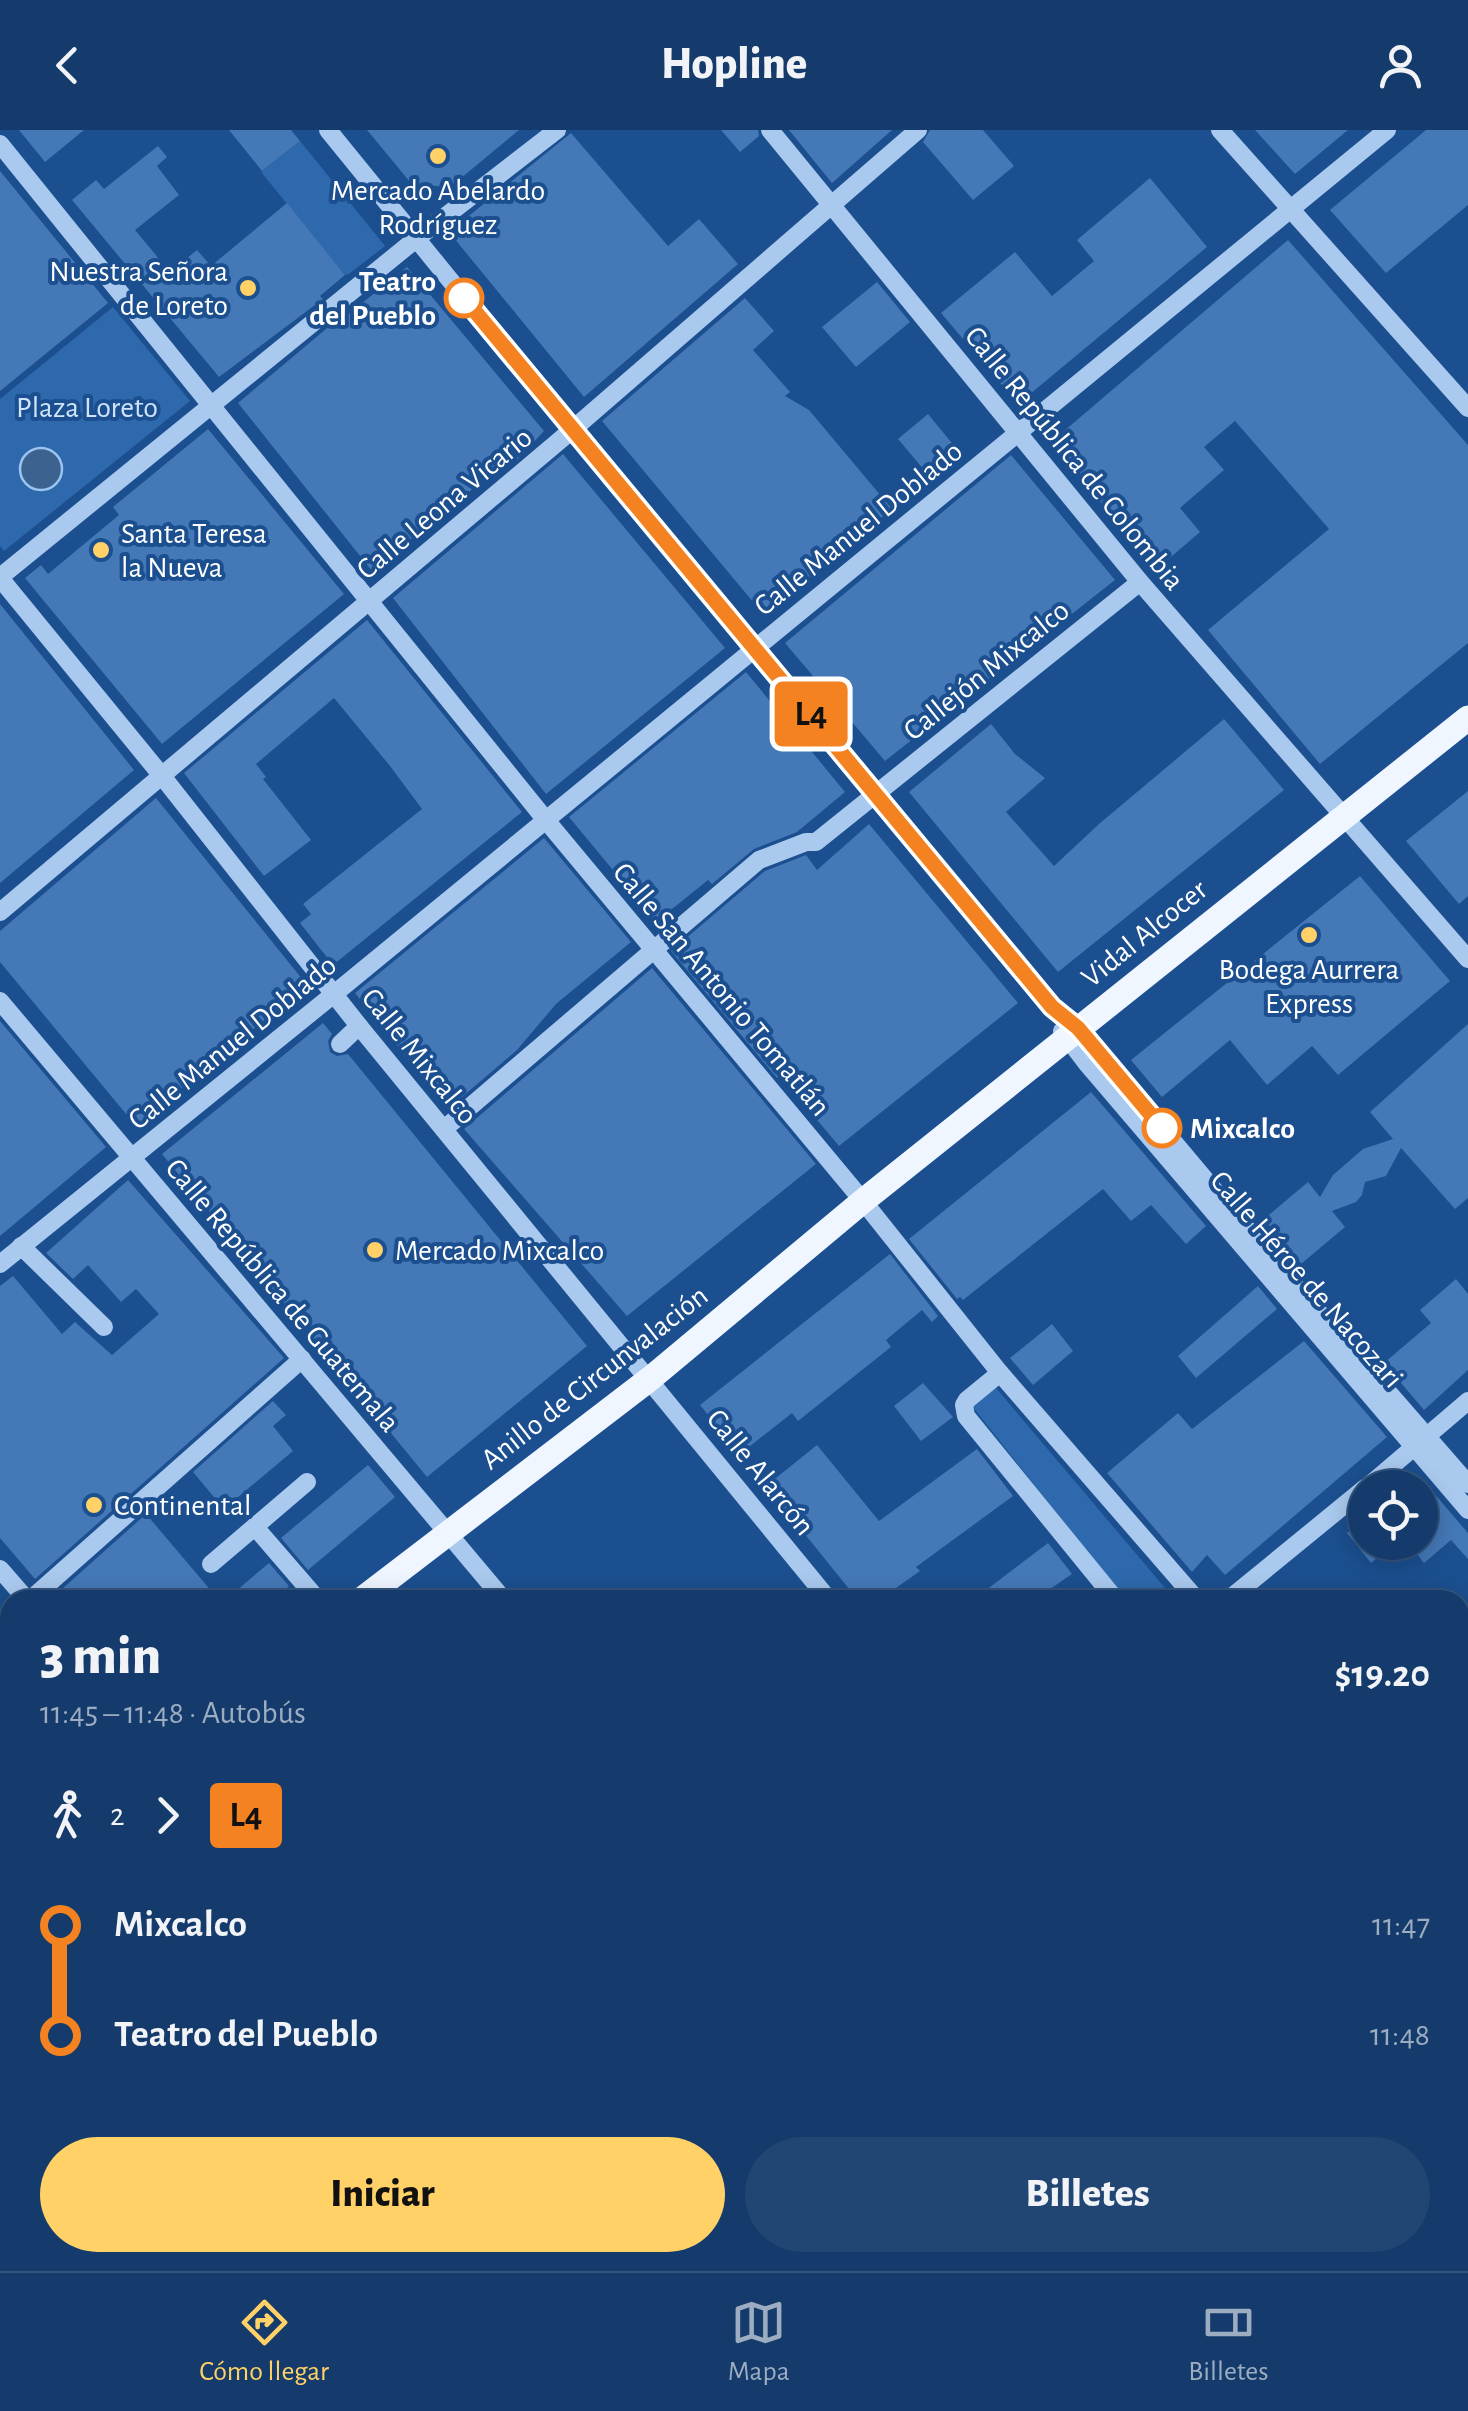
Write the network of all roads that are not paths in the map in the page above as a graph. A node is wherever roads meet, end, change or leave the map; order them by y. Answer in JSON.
{"nodes":[{"id":1,"x":328,"y":130,"type":"edge"},
{"id":2,"x":557,"y":130,"type":"edge"},
{"id":3,"x":770,"y":130,"type":"edge"},
{"id":4,"x":918,"y":130,"type":"edge"},
{"id":5,"x":1220,"y":130,"type":"edge"},
{"id":6,"x":1387,"y":130,"type":"edge"},
{"id":7,"x":0,"y":144,"type":"edge"},
{"id":8,"x":833,"y":207,"type":"junction"},
{"id":9,"x":1291,"y":211,"type":"junction"},
{"id":10,"x":416,"y":239,"type":"junction"},
{"id":11,"x":213,"y":406,"type":"junction"},
{"id":12,"x":1468,"y":408,"type":"edge"},
{"id":13,"x":572,"y":430,"type":"junction"},
{"id":14,"x":1019,"y":432,"type":"junction"},
{"id":15,"x":0,"y":578,"type":"edge"},
{"id":16,"x":1140,"y":582,"type":"junction"},
{"id":17,"x":369,"y":602,"type":"junction"},
{"id":18,"x":756,"y":648,"type":"junction"},
{"id":19,"x":1468,"y":718,"type":"edge"},
{"id":20,"x":162,"y":776,"type":"junction"},
{"id":21,"x":877,"y":793,"type":"junction"},
{"id":22,"x":1344,"y":815,"type":"junction"},
{"id":23,"x":545,"y":819,"type":"junction"},
{"id":24,"x":0,"y":912,"type":"edge"},
{"id":25,"x":654,"y":950,"type":"junction"},
{"id":26,"x":1468,"y":959,"type":"edge"},
{"id":27,"x":334,"y":994,"type":"junction"},
{"id":28,"x":0,"y":1001,"type":"edge"},
{"id":29,"x":359,"y":1026,"type":"junction"},
{"id":30,"x":1072,"y":1033,"type":"junction"},
{"id":31,"x":340,"y":1044,"type":"dead end"},
{"id":32,"x":444,"y":1129,"type":"junction"},
{"id":33,"x":131,"y":1158,"type":"junction"},
{"id":34,"x":863,"y":1202,"type":"junction"},
{"id":35,"x":21,"y":1246,"type":"junction"},
{"id":36,"x":0,"y":1264,"type":"edge"},
{"id":37,"x":104,"y":1328,"type":"dead end"},
{"id":38,"x":302,"y":1359,"type":"junction"},
{"id":39,"x":1000,"y":1373,"type":"junction"},
{"id":40,"x":650,"y":1378,"type":"junction"},
{"id":41,"x":1468,"y":1401,"type":"edge"},
{"id":42,"x":1421,"y":1442,"type":"junction"},
{"id":43,"x":1387,"y":1470,"type":"edge"},
{"id":44,"x":307,"y":1482,"type":"dead end"},
{"id":45,"x":1468,"y":1484,"type":"edge"},
{"id":46,"x":1348,"y":1502,"type":"edge"},
{"id":47,"x":1468,"y":1510,"type":"edge"},
{"id":48,"x":255,"y":1527,"type":"junction"},
{"id":49,"x":447,"y":1533,"type":"junction"},
{"id":50,"x":211,"y":1564,"type":"dead end"},
{"id":51,"x":0,"y":1569,"type":"edge"},
{"id":52,"x":19,"y":1590,"type":"edge"},
{"id":53,"x":39,"y":1590,"type":"edge"},
{"id":54,"x":309,"y":1590,"type":"edge"},
{"id":55,"x":374,"y":1590,"type":"edge"},
{"id":56,"x":495,"y":1590,"type":"edge"},
{"id":57,"x":821,"y":1590,"type":"edge"},
{"id":58,"x":1108,"y":1590,"type":"edge"},
{"id":59,"x":1188,"y":1590,"type":"edge"},
{"id":60,"x":1240,"y":1590,"type":"edge"}],
"edges":[{"from":1,"to":10,"type":"street","name":"Calle Héroe de Nacozari"},
{"from":2,"to":10,"type":"street"},
{"from":3,"to":8,"type":"street","name":"Calle República de Colombia"},
{"from":4,"to":8,"type":"street","name":"Calle Leona Vicario"},
{"from":5,"to":9,"type":"street"},
{"from":6,"to":9,"type":"street","name":"Calle Manuel Doblado"},
{"from":7,"to":11,"type":"street","name":"Calle San Antonio Tomatlán"},
{"from":8,"to":13,"type":"street","name":"Calle Leona Vicario"},
{"from":8,"to":14,"type":"street","name":"Calle República de Colombia"},
{"from":9,"to":12,"type":"street"},
{"from":9,"to":14,"type":"street","name":"Calle Manuel Doblado"},
{"from":10,"to":11,"type":"street"},
{"from":10,"to":13,"type":"street","name":"Calle Héroe de Nacozari"},
{"from":11,"to":15,"type":"street"},
{"from":11,"to":17,"type":"street","name":"Calle San Antonio Tomatlán"},
{"from":13,"to":17,"type":"street","name":"Calle Leona Vicario"},
{"from":13,"to":18,"type":"street","name":"Calle Héroe de Nacozari"},
{"from":14,"to":16,"type":"street","name":"Calle República de Colombia"},
{"from":14,"to":18,"type":"street","name":"Calle Manuel Doblado"},
{"from":15,"to":20,"type":"street","name":"Calle Mixcalco"},
{"from":16,"to":21,"type":"street","name":"Callejón Mixcalco"},
{"from":16,"to":22,"type":"street","name":"Calle República de Colombia"},
{"from":17,"to":20,"type":"street","name":"Calle Leona Vicario"},
{"from":17,"to":23,"type":"street","name":"Calle San Antonio Tomatlán"},
{"from":18,"to":21,"type":"street","name":"Calle Héroe de Nacozari"},
{"from":18,"to":23,"type":"street","name":"Calle Manuel Doblado"},
{"from":19,"to":22,"type":"main road","name":"Vidal Alcocer"},
{"from":20,"to":24,"type":"street","name":"Calle Leona Vicario"},
{"from":20,"to":27,"type":"street","name":"Calle Mixcalco"},
{"from":21,"to":25,"type":"street","name":"Callejón Mixcalco"},
{"from":21,"to":30,"type":"street","name":"Calle Héroe de Nacozari"},
{"from":22,"to":26,"type":"street","name":"Calle República de Colombia"},
{"from":22,"to":30,"type":"main road","name":"Vidal Alcocer"},
{"from":23,"to":25,"type":"street","name":"Calle San Antonio Tomatlán"},
{"from":23,"to":27,"type":"street","name":"Calle Manuel Doblado"},
{"from":25,"to":32,"type":"street","name":"Callejón Mixcalco"},
{"from":25,"to":34,"type":"street","name":"Calle San Antonio Tomatlán"},
{"from":27,"to":29,"type":"street","name":"Calle Mixcalco"},
{"from":27,"to":33,"type":"street","name":"Calle Manuel Doblado"},
{"from":28,"to":33,"type":"street","name":"Calle República de Guatemala"},
{"from":29,"to":31,"type":"street"},
{"from":29,"to":32,"type":"street","name":"Calle Mixcalco"},
{"from":30,"to":34,"type":"main road","name":"Vidal Alcocer"},
{"from":30,"to":42,"type":"street","name":"Calle Héroe de Nacozari"},
{"from":32,"to":40,"type":"street","name":"Calle Mixcalco"},
{"from":33,"to":35,"type":"street","name":"Calle Manuel Doblado"},
{"from":33,"to":38,"type":"street","name":"Calle República de Guatemala"},
{"from":34,"to":39,"type":"street","name":"Calle San Antonio Tomatlán"},
{"from":34,"to":40,"type":"main road","name":"Anillo de Circunvalación"},
{"from":35,"to":36,"type":"street","name":"Calle Manuel Doblado"},
{"from":35,"to":37,"type":"street"},
{"from":38,"to":49,"type":"street","name":"Calle República de Guatemala"},
{"from":38,"to":53,"type":"street"},
{"from":39,"to":58,"type":"street"},
{"from":39,"to":59,"type":"street","name":"Calle San Antonio Tomatlán"},
{"from":40,"to":49,"type":"main road","name":"Anillo de Circunvalación"},
{"from":40,"to":57,"type":"street","name":"Calle Alarcón"},
{"from":41,"to":42,"type":"street"},
{"from":42,"to":43,"type":"street"},
{"from":42,"to":45,"type":"street","name":"Calle Héroe de Nacozari"},
{"from":42,"to":47,"type":"street","name":"Calle Héroe de Nacozari"},
{"from":44,"to":48,"type":"street"},
{"from":46,"to":60,"type":"street"},
{"from":48,"to":50,"type":"street"},
{"from":48,"to":54,"type":"street"},
{"from":49,"to":55,"type":"main road","name":"Anillo de Circunvalación"},
{"from":49,"to":56,"type":"street","name":"Calle República de Guatemala"},
{"from":51,"to":52,"type":"street"}]}
